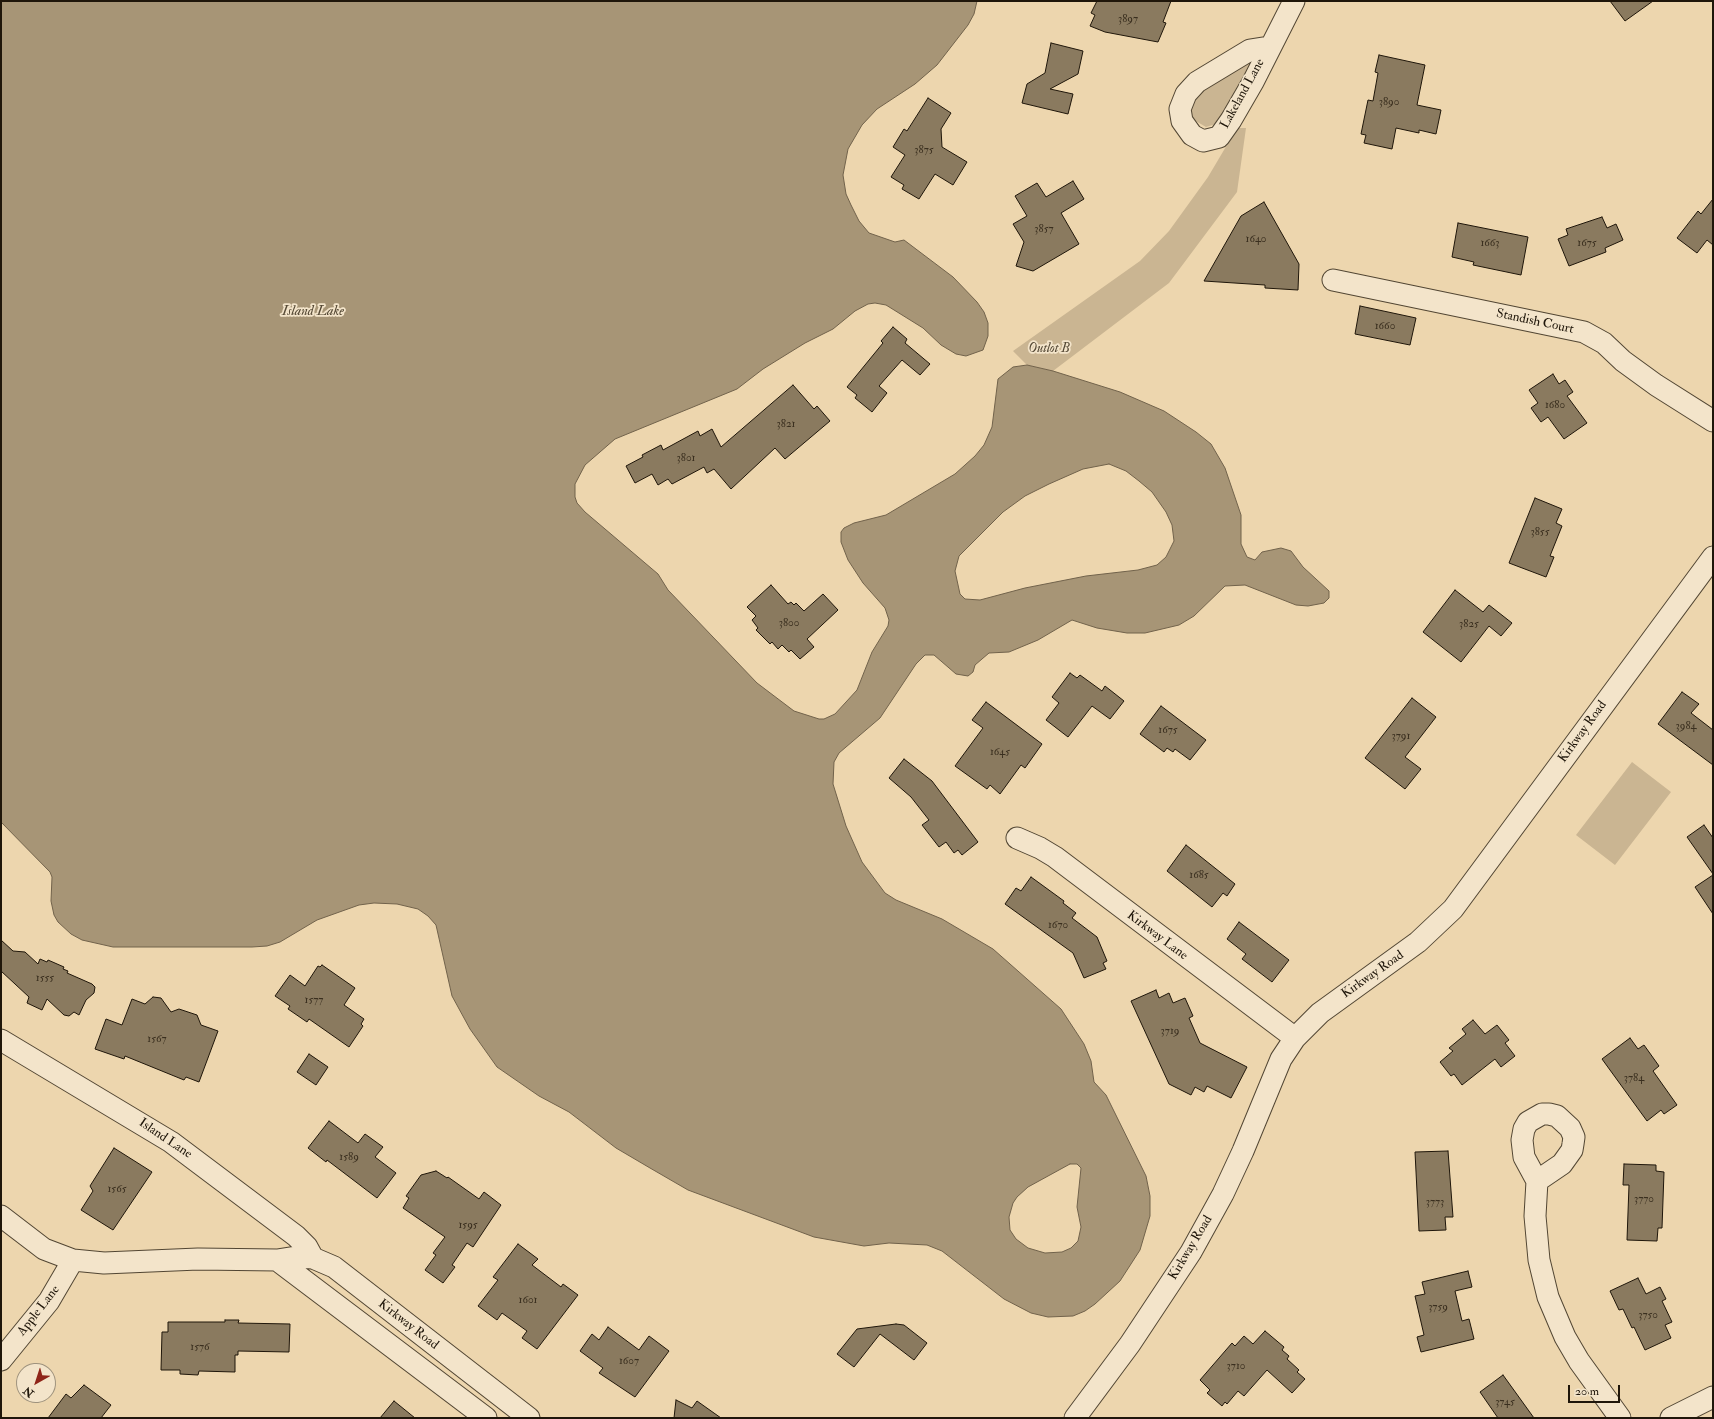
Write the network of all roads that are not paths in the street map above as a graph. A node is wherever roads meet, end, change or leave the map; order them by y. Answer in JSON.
{"nodes":[{"id":1,"x":1294,"y":1,"type":"edge"},
{"id":2,"x":1269,"y":47,"type":"junction"},
{"id":3,"x":1332,"y":280,"type":"dead end"},
{"id":4,"x":1713,"y":420,"type":"edge"},
{"id":5,"x":1713,"y":557,"type":"edge"},
{"id":6,"x":1017,"y":838,"type":"dead end"},
{"id":7,"x":1294,"y":1038,"type":"junction"},
{"id":8,"x":1,"y":1040,"type":"edge"},
{"id":9,"x":1538,"y":1181,"type":"dead end"},
{"id":10,"x":1,"y":1216,"type":"edge"},
{"id":11,"x":313,"y":1258,"type":"junction"},
{"id":12,"x":73,"y":1260,"type":"junction"},
{"id":13,"x":276,"y":1260,"type":"junction"},
{"id":14,"x":1,"y":1360,"type":"edge"},
{"id":15,"x":1713,"y":1397,"type":"edge"},
{"id":16,"x":486,"y":1418,"type":"edge"},
{"id":17,"x":529,"y":1418,"type":"edge"},
{"id":18,"x":1075,"y":1418,"type":"edge"},
{"id":19,"x":1620,"y":1418,"type":"edge"},
{"id":20,"x":1671,"y":1418,"type":"edge"}],
"edges":[{"from":1,"to":2,"type":"street","name":"Lakeland Lane"},
{"from":2,"to":2,"type":"street","name":"Lakeland Lane"},
{"from":3,"to":4,"type":"street","name":"Standish Court"},
{"from":5,"to":7,"type":"street","name":"Kirkway Road"},
{"from":6,"to":7,"type":"street","name":"Kirkway Lane"},
{"from":7,"to":18,"type":"street","name":"Kirkway Road"},
{"from":8,"to":11,"type":"street","name":"Island Lane"},
{"from":9,"to":19,"type":"street"},
{"from":10,"to":12,"type":"street","name":"Kirkway Road"},
{"from":11,"to":13,"type":"street","name":"Kirkway Road"},
{"from":11,"to":17,"type":"street","name":"Kirkway Road"},
{"from":12,"to":13,"type":"street","name":"Kirkway Road"},
{"from":12,"to":14,"type":"street","name":"Apple Lane"},
{"from":13,"to":16,"type":"street","name":"Kirkway Road"},
{"from":15,"to":20,"type":"street"}]}
